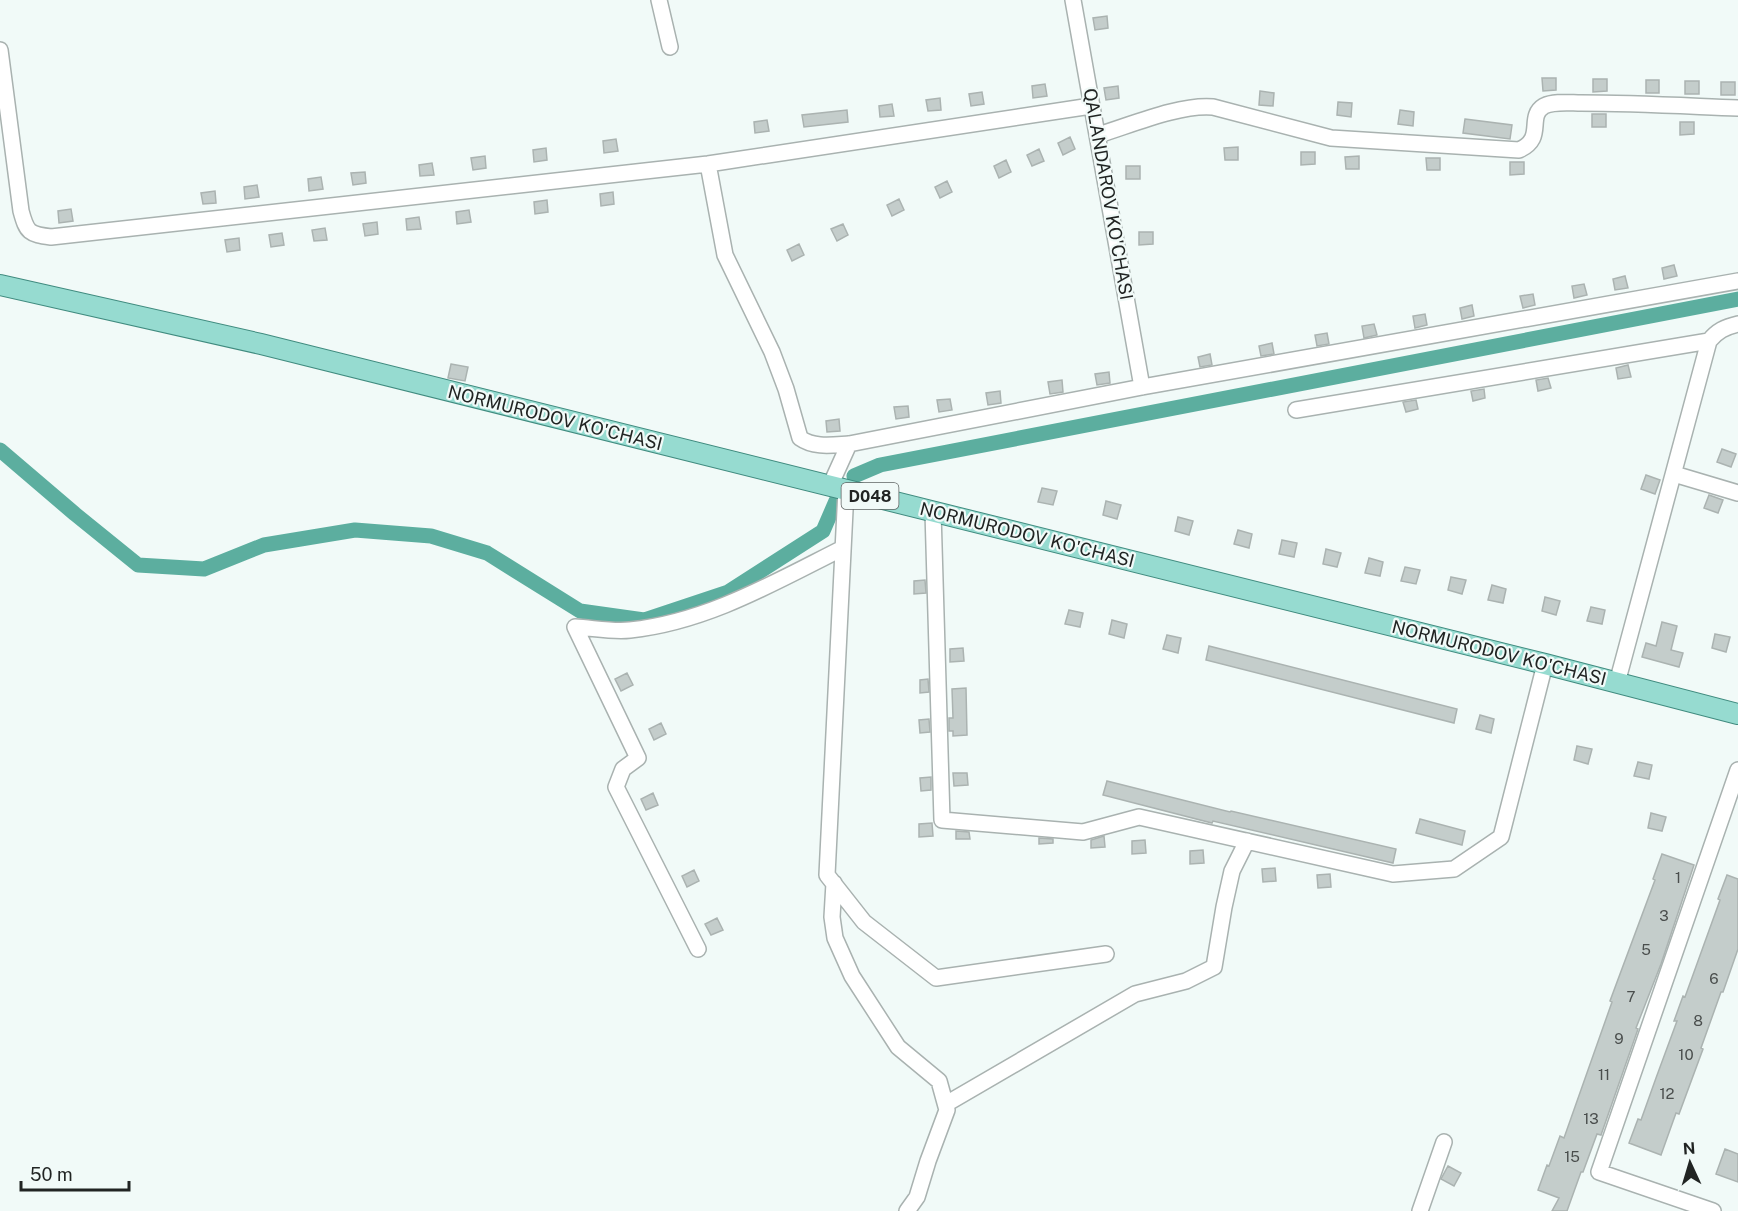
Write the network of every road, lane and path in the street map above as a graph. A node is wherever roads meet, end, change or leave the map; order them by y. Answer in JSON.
{"nodes":[{"id":1,"x":659,"y":0,"type":"edge"},
{"id":2,"x":1073,"y":0,"type":"edge"},
{"id":3,"x":670,"y":47,"type":"dead end"},
{"id":4,"x":0,"y":50,"type":"edge"},
{"id":5,"x":1091,"y":106,"type":"junction"},
{"id":6,"x":1738,"y":108,"type":"edge"},
{"id":7,"x":1098,"y":135,"type":"junction"},
{"id":8,"x":708,"y":164,"type":"junction"},
{"id":9,"x":1738,"y":281,"type":"edge"},
{"id":10,"x":0,"y":285,"type":"edge"},
{"id":11,"x":1738,"y":324,"type":"edge"},
{"id":12,"x":1709,"y":341,"type":"junction"},
{"id":13,"x":1142,"y":387,"type":"junction"},
{"id":14,"x":1296,"y":410,"type":"dead end"},
{"id":15,"x":849,"y":444,"type":"junction"},
{"id":16,"x":1674,"y":474,"type":"junction"},
{"id":17,"x":838,"y":488,"type":"junction"},
{"id":18,"x":1738,"y":493,"type":"edge"},
{"id":19,"x":933,"y":512,"type":"junction"},
{"id":20,"x":843,"y":548,"type":"junction"},
{"id":21,"x":1545,"y":664,"type":"junction"},
{"id":22,"x":1617,"y":683,"type":"junction"},
{"id":23,"x":1738,"y":714,"type":"edge"},
{"id":24,"x":1738,"y":770,"type":"edge"},
{"id":25,"x":1247,"y":841,"type":"junction"},
{"id":26,"x":834,"y":883,"type":"junction"},
{"id":27,"x":698,"y":949,"type":"dead end"},
{"id":28,"x":1106,"y":954,"type":"dead end"},
{"id":29,"x":946,"y":1104,"type":"junction"},
{"id":30,"x":1444,"y":1142,"type":"dead end"},
{"id":31,"x":908,"y":1211,"type":"edge"},
{"id":32,"x":1420,"y":1211,"type":"edge"},
{"id":33,"x":1713,"y":1211,"type":"edge"}],
"edges":[{"from":1,"to":3,"type":"street"},
{"from":2,"to":5,"type":"street","name":"QALANDAROV KO'CHASI"},
{"from":4,"to":8,"type":"street"},
{"from":5,"to":7,"type":"street","name":"QALANDAROV KO'CHASI"},
{"from":5,"to":8,"type":"street"},
{"from":6,"to":7,"type":"street"},
{"from":7,"to":13,"type":"street","name":"QALANDAROV KO'CHASI"},
{"from":8,"to":15,"type":"street"},
{"from":9,"to":13,"type":"street"},
{"from":10,"to":17,"type":"main road","name":"NORMURODOV KO'CHASI","number":"D048"},
{"from":11,"to":12,"type":"street"},
{"from":12,"to":14,"type":"street"},
{"from":12,"to":16,"type":"street"},
{"from":13,"to":15,"type":"street"},
{"from":15,"to":17,"type":"street"},
{"from":16,"to":18,"type":"street"},
{"from":16,"to":22,"type":"street"},
{"from":17,"to":19,"type":"main road","name":"NORMURODOV KO'CHASI","number":"D048"},
{"from":17,"to":20,"type":"street"},
{"from":19,"to":21,"type":"main road","name":"NORMURODOV KO'CHASI","number":"D048"},
{"from":19,"to":25,"type":"street"},
{"from":20,"to":26,"type":"street"},
{"from":20,"to":27,"type":"street"},
{"from":21,"to":22,"type":"main road","name":"NORMURODOV KO'CHASI","number":"D048"},
{"from":21,"to":25,"type":"street"},
{"from":22,"to":23,"type":"main road","name":"NORMURODOV KO'CHASI","number":"D048"},
{"from":24,"to":33,"type":"street"},
{"from":25,"to":29,"type":"street"},
{"from":26,"to":28,"type":"street"},
{"from":26,"to":29,"type":"street"},
{"from":29,"to":31,"type":"street"},
{"from":30,"to":32,"type":"street"}]}
